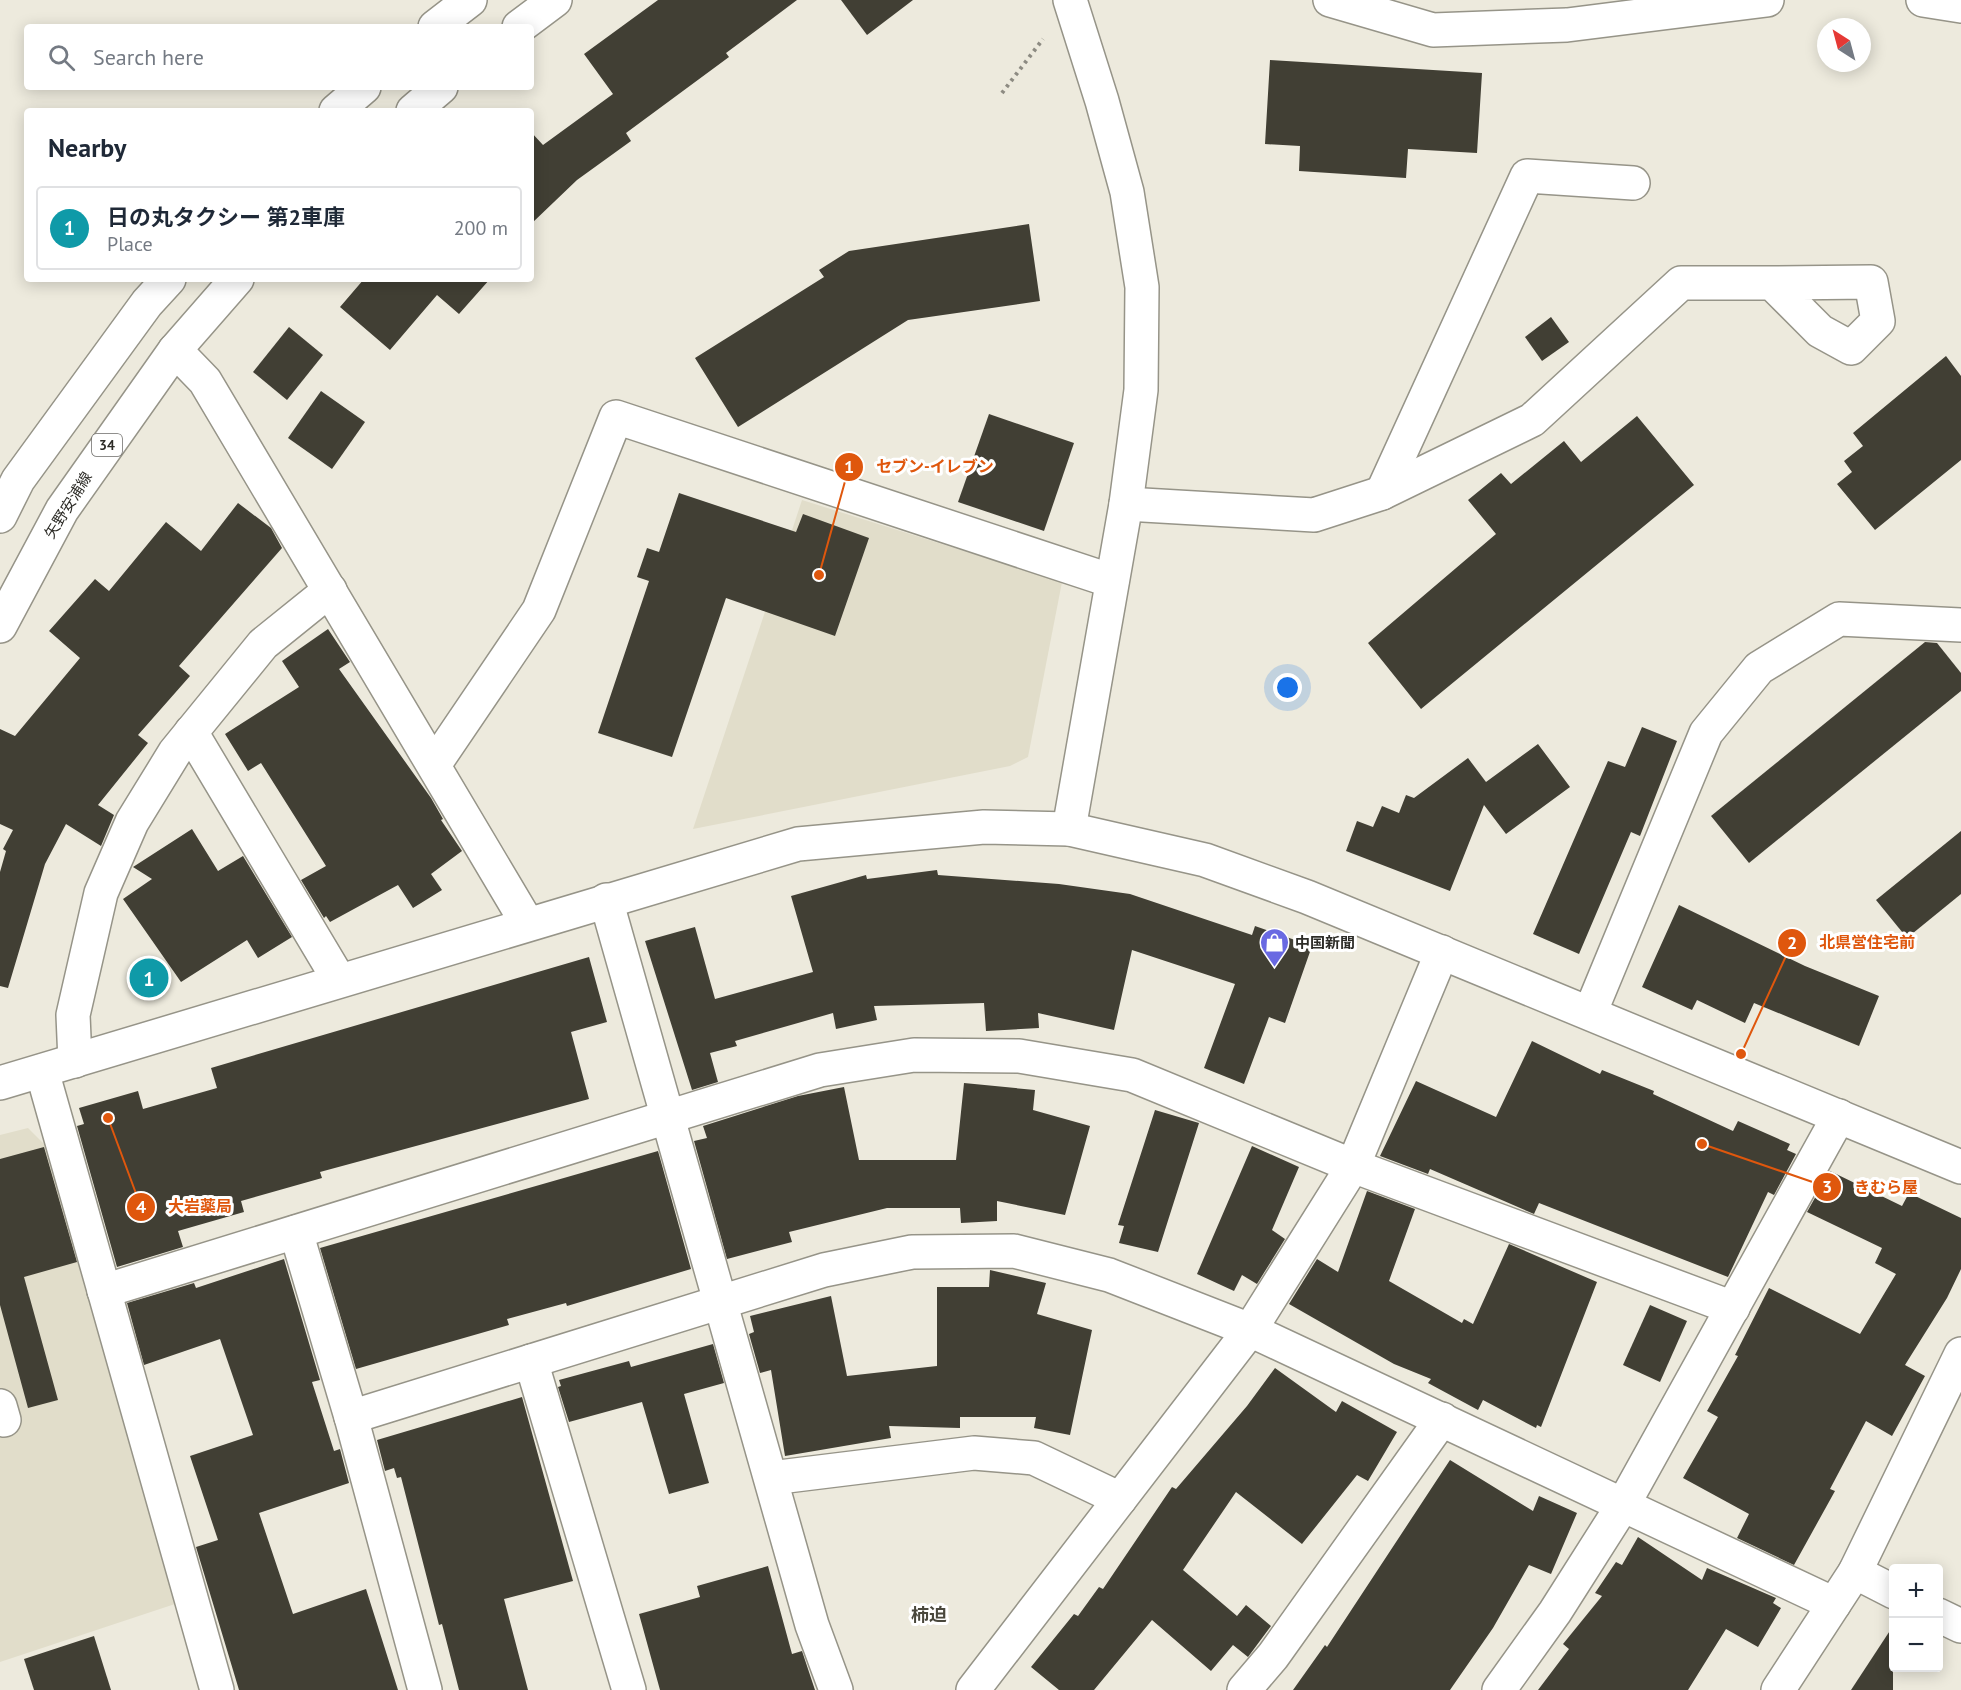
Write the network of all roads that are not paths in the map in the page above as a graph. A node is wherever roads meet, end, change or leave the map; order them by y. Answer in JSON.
{"nodes":[{"id":1,"x":470,"y":0,"type":"edge"},
{"id":2,"x":555,"y":0,"type":"edge"},
{"id":3,"x":1070,"y":0,"type":"edge"},
{"id":4,"x":1329,"y":0,"type":"edge"},
{"id":5,"x":1767,"y":0,"type":"edge"},
{"id":6,"x":1923,"y":0,"type":"edge"},
{"id":7,"x":1961,"y":6,"type":"edge"},
{"id":8,"x":439,"y":24,"type":"edge"},
{"id":9,"x":523,"y":24,"type":"edge"},
{"id":10,"x":360,"y":90,"type":"edge"},
{"id":11,"x":437,"y":90,"type":"edge"},
{"id":12,"x":340,"y":108,"type":"edge"},
{"id":13,"x":416,"y":108,"type":"edge"},
{"id":14,"x":1633,"y":183,"type":"dead end"},
{"id":15,"x":166,"y":282,"type":"edge"},
{"id":16,"x":234,"y":282,"type":"edge"},
{"id":17,"x":1772,"y":284,"type":"dead end"},
{"id":18,"x":175,"y":350,"type":"junction"},
{"id":19,"x":1382,"y":493,"type":"junction"},
{"id":20,"x":1126,"y":504,"type":"junction"},
{"id":21,"x":0,"y":516,"type":"edge"},
{"id":22,"x":1112,"y":581,"type":"junction"},
{"id":23,"x":330,"y":591,"type":"junction"},
{"id":24,"x":1961,"y":625,"type":"edge"},
{"id":25,"x":0,"y":626,"type":"edge"},
{"id":26,"x":191,"y":732,"type":"junction"},
{"id":27,"x":434,"y":765,"type":"junction"},
{"id":28,"x":1069,"y":829,"type":"junction"},
{"id":29,"x":606,"y":900,"type":"junction"},
{"id":30,"x":527,"y":923,"type":"junction"},
{"id":31,"x":1442,"y":952,"type":"junction"},
{"id":32,"x":339,"y":980,"type":"junction"},
{"id":33,"x":1590,"y":1013,"type":"junction"},
{"id":34,"x":75,"y":1061,"type":"junction"},
{"id":35,"x":42,"y":1071,"type":"junction"},
{"id":36,"x":0,"y":1083,"type":"edge"},
{"id":37,"x":1839,"y":1116,"type":"junction"},
{"id":38,"x":669,"y":1118,"type":"junction"},
{"id":39,"x":1353,"y":1166,"type":"junction"},
{"id":40,"x":1961,"y":1167,"type":"edge"},
{"id":41,"x":296,"y":1232,"type":"junction"},
{"id":42,"x":104,"y":1291,"type":"junction"},
{"id":43,"x":722,"y":1302,"type":"junction"},
{"id":44,"x":1733,"y":1308,"type":"junction"},
{"id":45,"x":1250,"y":1330,"type":"junction"},
{"id":46,"x":1961,"y":1354,"type":"edge"},
{"id":47,"x":531,"y":1361,"type":"junction"},
{"id":48,"x":0,"y":1406,"type":"edge"},
{"id":49,"x":351,"y":1417,"type":"junction"},
{"id":50,"x":0,"y":1419,"type":"edge"},
{"id":51,"x":1442,"y":1419,"type":"junction"},
{"id":52,"x":771,"y":1478,"type":"junction"},
{"id":53,"x":1120,"y":1499,"type":"junction"},
{"id":54,"x":1623,"y":1505,"type":"junction"},
{"id":55,"x":1855,"y":1572,"type":"junction"},
{"id":56,"x":1889,"y":1590,"type":"edge"},
{"id":57,"x":1834,"y":1604,"type":"junction"},
{"id":58,"x":1943,"y":1617,"type":"edge"},
{"id":59,"x":1961,"y":1626,"type":"edge"},
{"id":60,"x":217,"y":1690,"type":"edge"},
{"id":61,"x":425,"y":1690,"type":"edge"},
{"id":62,"x":629,"y":1690,"type":"edge"},
{"id":63,"x":837,"y":1690,"type":"edge"},
{"id":64,"x":973,"y":1690,"type":"edge"},
{"id":65,"x":1244,"y":1690,"type":"edge"},
{"id":66,"x":1499,"y":1690,"type":"edge"},
{"id":67,"x":1778,"y":1690,"type":"edge"}],
"edges":[{"from":1,"to":8,"type":"street"},
{"from":2,"to":9,"type":"street"},
{"from":3,"to":20,"type":"street"},
{"from":4,"to":5,"type":"street"},
{"from":6,"to":7,"type":"street"},
{"from":10,"to":12,"type":"street"},
{"from":11,"to":13,"type":"street"},
{"from":14,"to":19,"type":"street"},
{"from":15,"to":21,"type":"street"},
{"from":16,"to":18,"type":"street","name":"矢野安浦線","number":"34"},
{"from":17,"to":19,"type":"street"},
{"from":18,"to":23,"type":"street"},
{"from":18,"to":25,"type":"street","name":"矢野安浦線","number":"34"},
{"from":19,"to":20,"type":"street"},
{"from":20,"to":22,"type":"street"},
{"from":22,"to":27,"type":"street"},
{"from":22,"to":28,"type":"street"},
{"from":23,"to":26,"type":"street"},
{"from":23,"to":27,"type":"street"},
{"from":24,"to":33,"type":"street"},
{"from":26,"to":32,"type":"street"},
{"from":26,"to":34,"type":"street"},
{"from":27,"to":30,"type":"street"},
{"from":28,"to":29,"type":"street"},
{"from":28,"to":31,"type":"street"},
{"from":29,"to":30,"type":"street"},
{"from":29,"to":38,"type":"street"},
{"from":30,"to":32,"type":"street"},
{"from":31,"to":33,"type":"street"},
{"from":31,"to":39,"type":"street"},
{"from":32,"to":34,"type":"street"},
{"from":33,"to":37,"type":"street"},
{"from":34,"to":35,"type":"street"},
{"from":35,"to":36,"type":"street"},
{"from":35,"to":42,"type":"street"},
{"from":37,"to":40,"type":"street"},
{"from":37,"to":44,"type":"street"},
{"from":38,"to":39,"type":"street"},
{"from":38,"to":41,"type":"street"},
{"from":38,"to":43,"type":"street"},
{"from":39,"to":44,"type":"street"},
{"from":39,"to":45,"type":"street"},
{"from":41,"to":42,"type":"street"},
{"from":41,"to":49,"type":"street"},
{"from":42,"to":60,"type":"street"},
{"from":43,"to":45,"type":"street"},
{"from":43,"to":47,"type":"street"},
{"from":43,"to":52,"type":"street"},
{"from":44,"to":54,"type":"street"},
{"from":45,"to":51,"type":"street"},
{"from":45,"to":53,"type":"street"},
{"from":46,"to":55,"type":"street"},
{"from":47,"to":49,"type":"street"},
{"from":47,"to":62,"type":"street"},
{"from":48,"to":50,"type":"street"},
{"from":49,"to":61,"type":"street"},
{"from":51,"to":54,"type":"street"},
{"from":51,"to":65,"type":"street"},
{"from":52,"to":53,"type":"street"},
{"from":52,"to":63,"type":"street"},
{"from":53,"to":64,"type":"street"},
{"from":54,"to":57,"type":"street"},
{"from":54,"to":66,"type":"street"},
{"from":55,"to":56,"type":"street"},
{"from":55,"to":57,"type":"street"},
{"from":57,"to":67,"type":"street"},
{"from":58,"to":59,"type":"street"}]}
